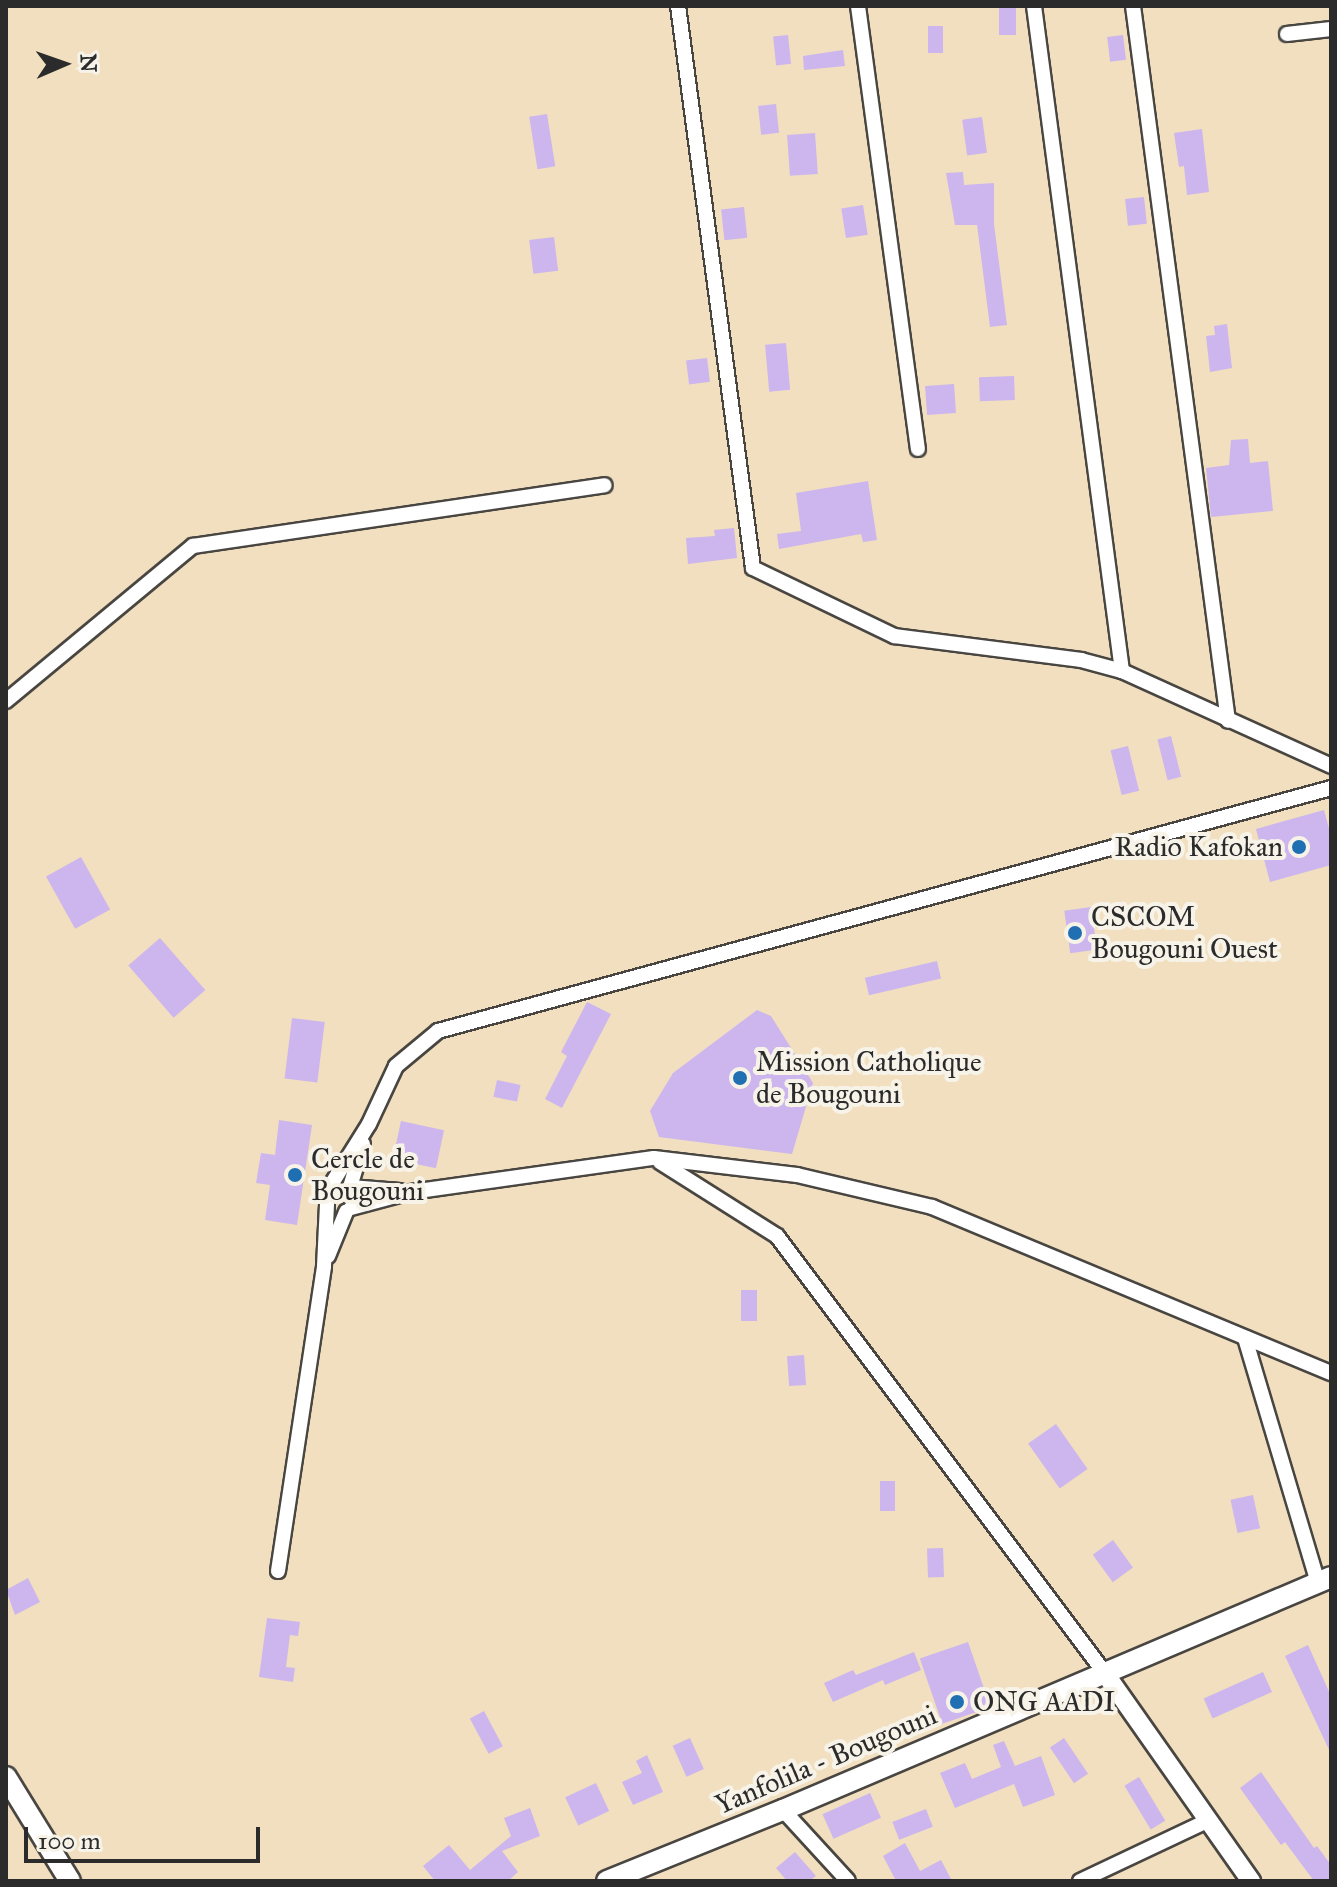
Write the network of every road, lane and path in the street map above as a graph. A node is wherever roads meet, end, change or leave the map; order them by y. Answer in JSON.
{"nodes":[{"id":1,"x":678,"y":6,"type":"edge"},
{"id":2,"x":858,"y":6,"type":"edge"},
{"id":3,"x":1034,"y":6,"type":"edge"},
{"id":4,"x":1133,"y":6,"type":"edge"},
{"id":5,"x":1331,"y":29,"type":"edge"},
{"id":6,"x":1287,"y":34,"type":"dead end"},
{"id":7,"x":918,"y":449,"type":"dead end"},
{"id":8,"x":604,"y":485,"type":"dead end"},
{"id":9,"x":1122,"y":671,"type":"junction"},
{"id":10,"x":6,"y":701,"type":"edge"},
{"id":11,"x":1228,"y":721,"type":"junction"},
{"id":12,"x":1331,"y":766,"type":"edge"},
{"id":13,"x":1331,"y":788,"type":"edge"},
{"id":14,"x":369,"y":1124,"type":"junction"},
{"id":15,"x":654,"y":1158,"type":"junction"},
{"id":16,"x":350,"y":1187,"type":"junction"},
{"id":17,"x":329,"y":1188,"type":"junction"},
{"id":18,"x":411,"y":1192,"type":"junction"},
{"id":19,"x":327,"y":1204,"type":"junction"},
{"id":20,"x":349,"y":1210,"type":"junction"},
{"id":21,"x":324,"y":1266,"type":"junction"},
{"id":22,"x":1245,"y":1338,"type":"junction"},
{"id":23,"x":1331,"y":1373,"type":"edge"},
{"id":24,"x":278,"y":1571,"type":"dead end"},
{"id":25,"x":1324,"y":1580,"type":"edge"},
{"id":26,"x":1104,"y":1672,"type":"junction"},
{"id":27,"x":6,"y":1777,"type":"edge"},
{"id":28,"x":783,"y":1810,"type":"junction"},
{"id":29,"x":1209,"y":1820,"type":"junction"},
{"id":30,"x":70,"y":1881,"type":"edge"},
{"id":31,"x":607,"y":1881,"type":"edge"},
{"id":32,"x":848,"y":1881,"type":"edge"},
{"id":33,"x":1080,"y":1881,"type":"edge"},
{"id":34,"x":1251,"y":1881,"type":"edge"}],
"edges":[{"from":1,"to":9,"type":"street"},
{"from":2,"to":7,"type":"street"},
{"from":3,"to":9,"type":"street"},
{"from":4,"to":11,"type":"street"},
{"from":5,"to":6,"type":"street"},
{"from":8,"to":10,"type":"street"},
{"from":9,"to":11,"type":"street"},
{"from":11,"to":12,"type":"street"},
{"from":13,"to":14,"type":"street"},
{"from":14,"to":16,"type":"street"},
{"from":14,"to":17,"type":"street"},
{"from":15,"to":18,"type":"street"},
{"from":15,"to":22,"type":"street"},
{"from":15,"to":26,"type":"street"},
{"from":16,"to":17,"type":"street"},
{"from":16,"to":18,"type":"street"},
{"from":16,"to":20,"type":"street"},
{"from":17,"to":19,"type":"street"},
{"from":18,"to":20,"type":"street"},
{"from":19,"to":20,"type":"street"},
{"from":19,"to":21,"type":"street"},
{"from":20,"to":21,"type":"street"},
{"from":21,"to":24,"type":"street"},
{"from":22,"to":23,"type":"street"},
{"from":22,"to":25,"type":"street"},
{"from":25,"to":26,"type":"main road","name":"Yanfolila - Bougouni"},
{"from":26,"to":28,"type":"main road","name":"Yanfolila - Bougouni"},
{"from":26,"to":29,"type":"street"},
{"from":27,"to":30,"type":"main road"},
{"from":28,"to":31,"type":"main road","name":"Yanfolila - Bougouni"},
{"from":28,"to":32,"type":"street"},
{"from":29,"to":33,"type":"street"},
{"from":29,"to":34,"type":"street"}]}
